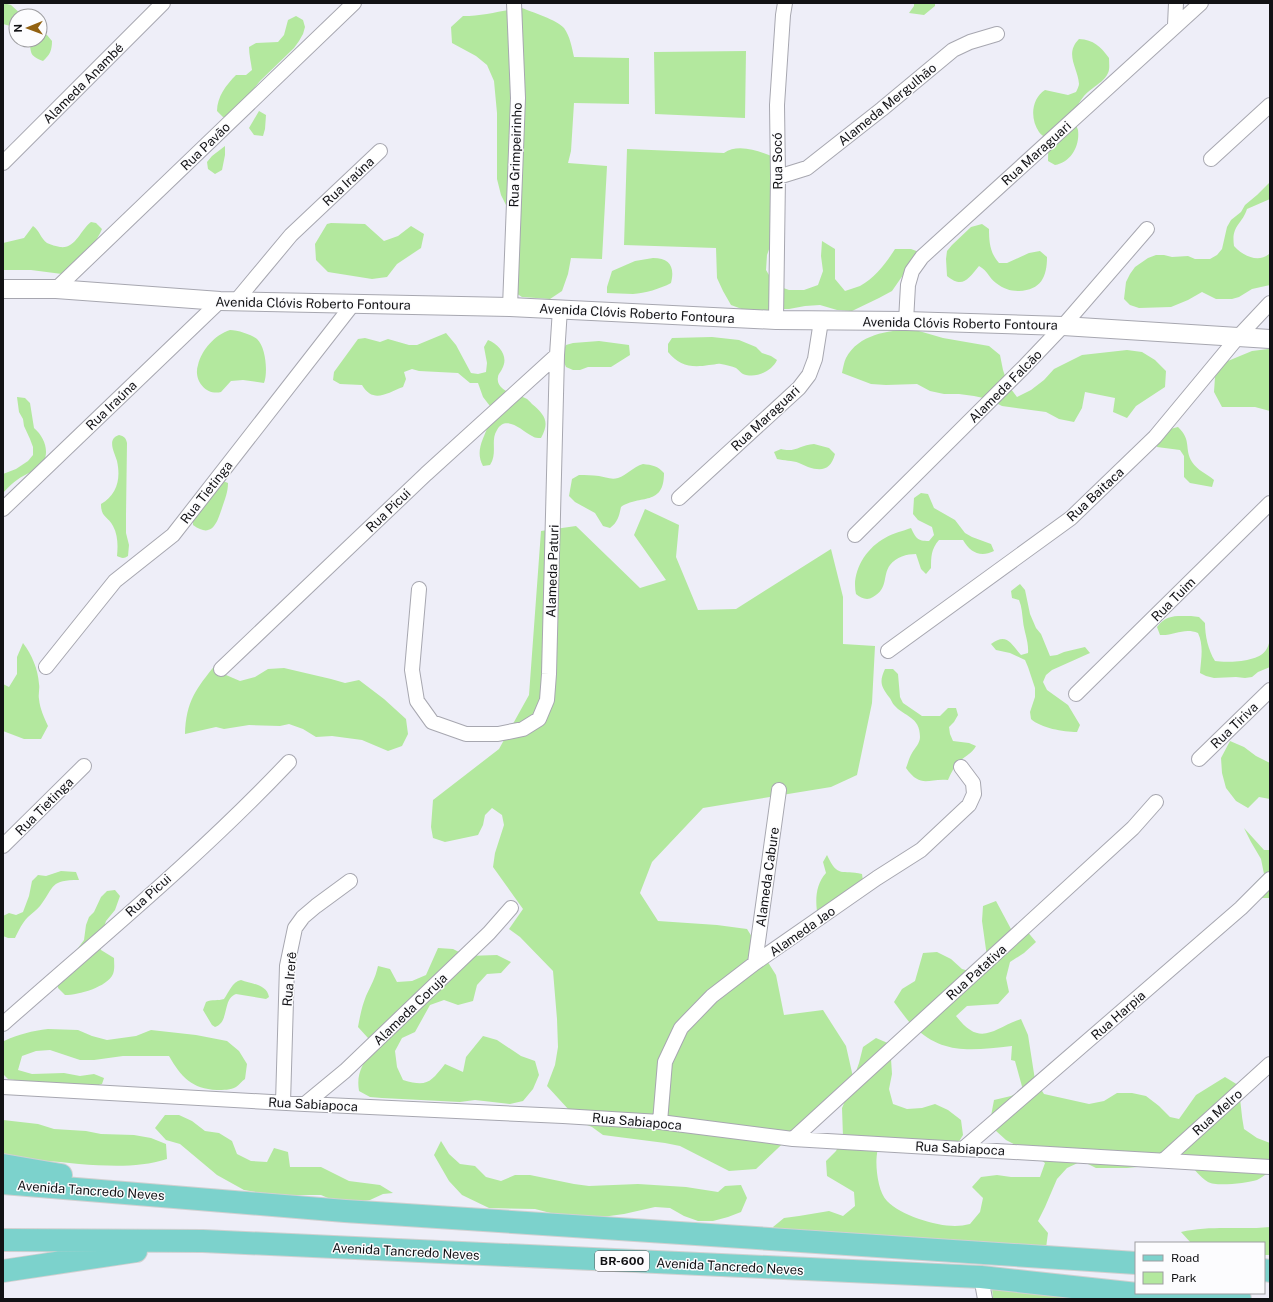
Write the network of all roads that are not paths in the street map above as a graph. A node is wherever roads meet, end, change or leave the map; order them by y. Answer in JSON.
{"nodes":[{"id":1,"x":163,"y":3,"type":"edge"},
{"id":2,"x":354,"y":3,"type":"edge"},
{"id":3,"x":514,"y":3,"type":"edge"},
{"id":4,"x":785,"y":3,"type":"edge"},
{"id":5,"x":1176,"y":3,"type":"edge"},
{"id":6,"x":1201,"y":3,"type":"edge"},
{"id":7,"x":1175,"y":25,"type":"junction"},
{"id":8,"x":997,"y":34,"type":"dead end"},
{"id":9,"x":1270,"y":105,"type":"edge"},
{"id":10,"x":380,"y":151,"type":"dead end"},
{"id":11,"x":1211,"y":158,"type":"dead end"},
{"id":12,"x":3,"y":163,"type":"edge"},
{"id":13,"x":778,"y":177,"type":"junction"},
{"id":14,"x":1147,"y":229,"type":"dead end"},
{"id":15,"x":3,"y":289,"type":"edge"},
{"id":16,"x":56,"y":289,"type":"junction"},
{"id":17,"x":228,"y":301,"type":"junction"},
{"id":18,"x":1270,"y":303,"type":"edge"},
{"id":19,"x":353,"y":304,"type":"junction"},
{"id":20,"x":510,"y":307,"type":"junction"},
{"id":21,"x":560,"y":309,"type":"junction"},
{"id":22,"x":776,"y":320,"type":"junction"},
{"id":23,"x":821,"y":321,"type":"junction"},
{"id":24,"x":906,"y":321,"type":"junction"},
{"id":25,"x":1063,"y":326,"type":"junction"},
{"id":26,"x":1238,"y":337,"type":"junction"},
{"id":27,"x":1270,"y":339,"type":"edge"},
{"id":28,"x":557,"y":355,"type":"junction"},
{"id":29,"x":679,"y":498,"type":"dead end"},
{"id":30,"x":1270,"y":503,"type":"edge"},
{"id":31,"x":3,"y":510,"type":"edge"},
{"id":32,"x":855,"y":534,"type":"dead end"},
{"id":33,"x":419,"y":589,"type":"dead end"},
{"id":34,"x":888,"y":651,"type":"dead end"},
{"id":35,"x":46,"y":667,"type":"dead end"},
{"id":36,"x":221,"y":669,"type":"dead end"},
{"id":37,"x":1270,"y":690,"type":"edge"},
{"id":38,"x":1076,"y":694,"type":"dead end"},
{"id":39,"x":1198,"y":759,"type":"dead end"},
{"id":40,"x":289,"y":762,"type":"dead end"},
{"id":41,"x":84,"y":766,"type":"dead end"},
{"id":42,"x":961,"y":766,"type":"dead end"},
{"id":43,"x":779,"y":790,"type":"dead end"},
{"id":44,"x":1156,"y":802,"type":"dead end"},
{"id":45,"x":3,"y":846,"type":"edge"},
{"id":46,"x":1270,"y":879,"type":"edge"},
{"id":47,"x":350,"y":881,"type":"dead end"},
{"id":48,"x":511,"y":908,"type":"dead end"},
{"id":49,"x":755,"y":963,"type":"junction"},
{"id":50,"x":3,"y":1024,"type":"edge"},
{"id":51,"x":1270,"y":1064,"type":"edge"},
{"id":52,"x":3,"y":1087,"type":"edge"},
{"id":53,"x":283,"y":1103,"type":"junction"},
{"id":54,"x":305,"y":1104,"type":"junction"},
{"id":55,"x":660,"y":1122,"type":"junction"},
{"id":56,"x":793,"y":1139,"type":"junction"},
{"id":57,"x":964,"y":1148,"type":"junction"},
{"id":58,"x":1164,"y":1160,"type":"junction"},
{"id":59,"x":3,"y":1165,"type":"edge"},
{"id":60,"x":1270,"y":1166,"type":"edge"},
{"id":61,"x":3,"y":1183,"type":"edge"},
{"id":62,"x":202,"y":1199,"type":"junction"},
{"id":63,"x":3,"y":1240,"type":"edge"},
{"id":64,"x":203,"y":1242,"type":"junction"},
{"id":65,"x":1135,"y":1264,"type":"edge"},
{"id":66,"x":3,"y":1271,"type":"edge"},
{"id":67,"x":981,"y":1277,"type":"junction"},
{"id":68,"x":1133,"y":1296,"type":"edge"},
{"id":69,"x":985,"y":1299,"type":"edge"},
{"id":70,"x":1240,"y":1299,"type":"edge"}],
"edges":[{"from":1,"to":12,"type":"street","name":"Alameda Anambé"},
{"from":2,"to":16,"type":"street","name":"Rua Pavão"},
{"from":3,"to":20,"type":"street","name":"Rua Grimpeirinho"},
{"from":4,"to":13,"type":"street","name":"Rua Socó"},
{"from":5,"to":7,"type":"street"},
{"from":6,"to":7,"type":"street","name":"Rua Maraguari"},
{"from":7,"to":24,"type":"street","name":"Rua Maraguari"},
{"from":8,"to":13,"type":"street","name":"Alameda Mergulhão"},
{"from":9,"to":11,"type":"street"},
{"from":10,"to":17,"type":"street","name":"Rua Iraúna"},
{"from":13,"to":22,"type":"street","name":"Rua Socó"},
{"from":14,"to":25,"type":"street","name":"Alameda Falcão"},
{"from":15,"to":16,"type":"street","name":"Avenida Clóvis Roberto Fontoura"},
{"from":16,"to":17,"type":"street","name":"Avenida Clóvis Roberto Fontoura"},
{"from":17,"to":19,"type":"street","name":"Avenida Clóvis Roberto Fontoura"},
{"from":17,"to":31,"type":"street","name":"Rua Iraúna"},
{"from":18,"to":26,"type":"street","name":"Rua Baitaca"},
{"from":19,"to":20,"type":"street","name":"Avenida Clóvis Roberto Fontoura"},
{"from":19,"to":35,"type":"street","name":"Rua Tietinga"},
{"from":20,"to":21,"type":"street","name":"Avenida Clóvis Roberto Fontoura"},
{"from":21,"to":22,"type":"street","name":"Avenida Clóvis Roberto Fontoura"},
{"from":21,"to":28,"type":"street","name":"Alameda Paturi"},
{"from":22,"to":23,"type":"street","name":"Avenida Clóvis Roberto Fontoura"},
{"from":23,"to":24,"type":"street","name":"Avenida Clóvis Roberto Fontoura"},
{"from":23,"to":29,"type":"street","name":"Rua Maraguari"},
{"from":24,"to":25,"type":"street","name":"Avenida Clóvis Roberto Fontoura"},
{"from":25,"to":26,"type":"street","name":"Avenida Clóvis Roberto Fontoura"},
{"from":25,"to":32,"type":"street","name":"Alameda Falcão"},
{"from":26,"to":27,"type":"street","name":"Avenida Clóvis Roberto Fontoura"},
{"from":26,"to":34,"type":"street","name":"Rua Baitaca"},
{"from":28,"to":33,"type":"street","name":"Alameda Paturi"},
{"from":28,"to":36,"type":"street","name":"Rua Picui"},
{"from":30,"to":38,"type":"street","name":"Rua Tuim"},
{"from":37,"to":39,"type":"street","name":"Rua Tiriva"},
{"from":40,"to":50,"type":"street","name":"Rua Picui"},
{"from":41,"to":45,"type":"street","name":"Rua Tietinga"},
{"from":42,"to":49,"type":"street","name":"Alameda Jao"},
{"from":43,"to":49,"type":"street","name":"Alameda Cabure"},
{"from":44,"to":56,"type":"street","name":"Rua Patativa"},
{"from":46,"to":57,"type":"street","name":"Rua Harpia"},
{"from":47,"to":53,"type":"street","name":"Rua Irerê"},
{"from":48,"to":54,"type":"street","name":"Alameda Coruja"},
{"from":49,"to":55,"type":"street","name":"Alameda Jao"},
{"from":51,"to":58,"type":"street","name":"Rua Melro"},
{"from":52,"to":53,"type":"street","name":"Rua Sabiapoca"},
{"from":53,"to":54,"type":"street","name":"Rua Sabiapoca"},
{"from":54,"to":55,"type":"street","name":"Rua Sabiapoca"},
{"from":55,"to":56,"type":"street","name":"Rua Sabiapoca"},
{"from":56,"to":57,"type":"street","name":"Rua Sabiapoca"},
{"from":57,"to":58,"type":"street","name":"Rua Sabiapoca"},
{"from":58,"to":60,"type":"street","name":"Rua Sabiapoca"},
{"from":59,"to":62,"type":"main road"},
{"from":61,"to":62,"type":"main road","name":"Avenida Tancredo Neves"},
{"from":62,"to":65,"type":"main road","name":"Avenida Tancredo Neves"},
{"from":63,"to":64,"type":"main road","name":"Avenida Tancredo Neves","number":"BR-600"},
{"from":64,"to":66,"type":"main road"},
{"from":64,"to":67,"type":"main road","name":"Avenida Tancredo Neves","number":"BR-600"},
{"from":67,"to":68,"type":"main road","name":"Avenida Tancredo Neves","number":"BR-600"},
{"from":67,"to":69,"type":"street"},
{"from":68,"to":70,"type":"main road","name":"Avenida Tancredo Neves","number":"BR-600"}]}
